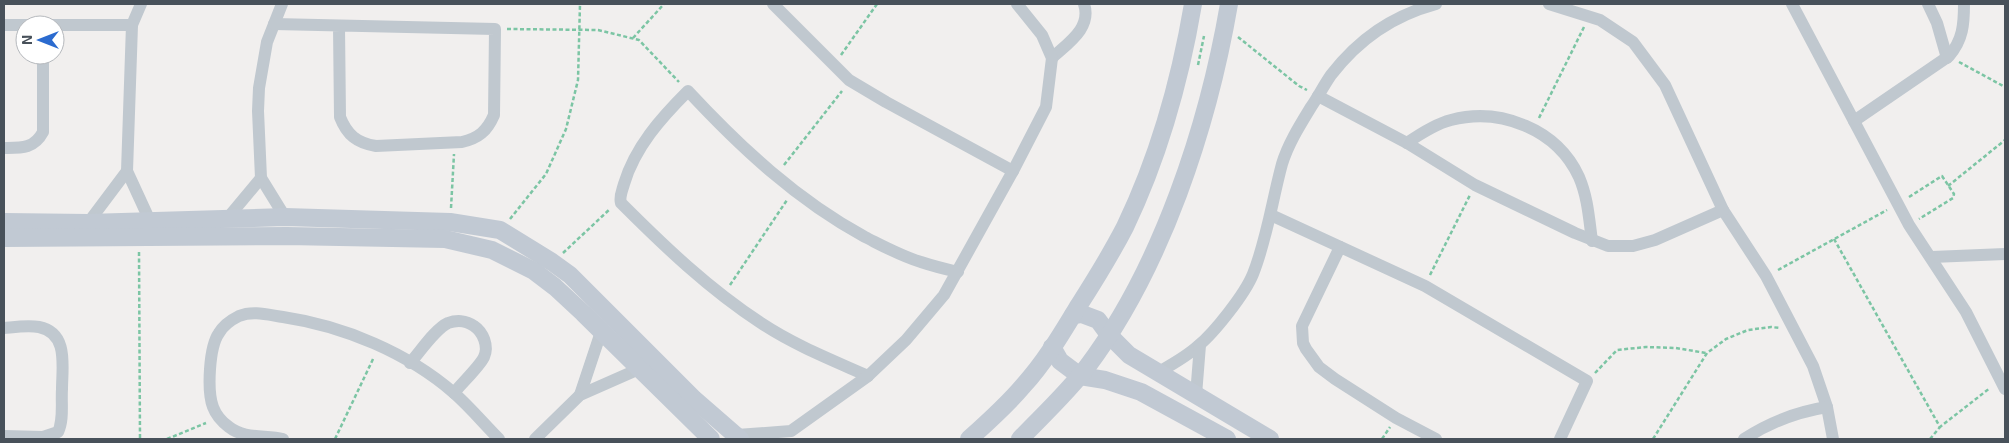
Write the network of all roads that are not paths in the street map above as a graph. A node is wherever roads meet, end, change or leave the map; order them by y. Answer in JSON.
{"nodes":[{"id":1,"x":141,"y":4,"type":"edge"},
{"id":2,"x":282,"y":4,"type":"edge"},
{"id":3,"x":772,"y":4,"type":"edge"},
{"id":4,"x":1017,"y":4,"type":"edge"},
{"id":5,"x":1084,"y":4,"type":"edge"},
{"id":6,"x":1192,"y":4,"type":"edge"},
{"id":7,"x":1229,"y":4,"type":"edge"},
{"id":8,"x":1436,"y":4,"type":"edge"},
{"id":9,"x":1549,"y":4,"type":"edge"},
{"id":10,"x":1792,"y":4,"type":"edge"},
{"id":11,"x":1928,"y":4,"type":"edge"},
{"id":12,"x":1964,"y":4,"type":"edge"},
{"id":13,"x":274,"y":24,"type":"junction"},
{"id":14,"x":65,"y":25,"type":"edge"},
{"id":15,"x":132,"y":25,"type":"junction"},
{"id":16,"x":339,"y":26,"type":"junction"},
{"id":17,"x":1948,"y":57,"type":"junction"},
{"id":18,"x":1052,"y":58,"type":"junction"},
{"id":19,"x":43,"y":65,"type":"edge"},
{"id":20,"x":1318,"y":96,"type":"junction"},
{"id":21,"x":1854,"y":121,"type":"junction"},
{"id":22,"x":1407,"y":143,"type":"junction"},
{"id":23,"x":4,"y":148,"type":"edge"},
{"id":24,"x":127,"y":171,"type":"junction"},
{"id":25,"x":1013,"y":171,"type":"junction"},
{"id":26,"x":261,"y":178,"type":"junction"},
{"id":27,"x":1723,"y":210,"type":"junction"},
{"id":28,"x":1271,"y":215,"type":"junction"},
{"id":29,"x":285,"y":217,"type":"junction"},
{"id":30,"x":226,"y":220,"type":"junction"},
{"id":31,"x":150,"y":221,"type":"junction"},
{"id":32,"x":4,"y":222,"type":"edge"},
{"id":33,"x":201,"y":227,"type":"junction"},
{"id":34,"x":500,"y":230,"type":"junction"},
{"id":35,"x":87,"y":231,"type":"junction"},
{"id":36,"x":287,"y":236,"type":"junction"},
{"id":37,"x":4,"y":238,"type":"edge"},
{"id":38,"x":1592,"y":241,"type":"junction"},
{"id":39,"x":1340,"y":247,"type":"junction"},
{"id":40,"x":492,"y":250,"type":"junction"},
{"id":41,"x":2005,"y":254,"type":"edge"},
{"id":42,"x":1932,"y":257,"type":"junction"},
{"id":43,"x":958,"y":272,"type":"junction"},
{"id":44,"x":598,"y":301,"type":"junction"},
{"id":45,"x":583,"y":313,"type":"junction"},
{"id":46,"x":1073,"y":315,"type":"junction"},
{"id":47,"x":4,"y":328,"type":"edge"},
{"id":48,"x":601,"y":332,"type":"junction"},
{"id":49,"x":1109,"y":335,"type":"junction"},
{"id":50,"x":1200,"y":345,"type":"junction"},
{"id":51,"x":1052,"y":347,"type":"junction"},
{"id":52,"x":410,"y":363,"type":"junction"},
{"id":53,"x":639,"y":369,"type":"junction"},
{"id":54,"x":1157,"y":372,"type":"junction"},
{"id":55,"x":868,"y":376,"type":"junction"},
{"id":56,"x":1080,"y":376,"type":"junction"},
{"id":57,"x":2003,"y":384,"type":"edge"},
{"id":58,"x":454,"y":393,"type":"junction"},
{"id":59,"x":580,"y":395,"type":"junction"},
{"id":60,"x":1196,"y":395,"type":"junction"},
{"id":61,"x":688,"y":405,"type":"junction"},
{"id":62,"x":1827,"y":407,"type":"junction"},
{"id":63,"x":790,"y":435,"type":"edge"},
{"id":64,"x":4,"y":436,"type":"edge"},
{"id":65,"x":738,"y":437,"type":"edge"},
{"id":66,"x":1222,"y":438,"type":"edge"},
{"id":67,"x":283,"y":439,"type":"edge"},
{"id":68,"x":499,"y":439,"type":"edge"},
{"id":69,"x":535,"y":439,"type":"edge"},
{"id":70,"x":711,"y":439,"type":"edge"},
{"id":71,"x":969,"y":439,"type":"edge"},
{"id":72,"x":1020,"y":439,"type":"edge"},
{"id":73,"x":1270,"y":439,"type":"edge"},
{"id":74,"x":1436,"y":439,"type":"edge"},
{"id":75,"x":1560,"y":439,"type":"edge"},
{"id":76,"x":1744,"y":439,"type":"edge"},
{"id":77,"x":1833,"y":439,"type":"edge"}],
"edges":[{"from":1,"to":15,"type":"street"},
{"from":2,"to":13,"type":"street"},
{"from":3,"to":25,"type":"street"},
{"from":4,"to":18,"type":"street"},
{"from":5,"to":18,"type":"street"},
{"from":6,"to":46,"type":"street"},
{"from":7,"to":49,"type":"street"},
{"from":8,"to":20,"type":"street"},
{"from":9,"to":27,"type":"street"},
{"from":10,"to":21,"type":"street"},
{"from":11,"to":17,"type":"street"},
{"from":12,"to":17,"type":"street"},
{"from":13,"to":16,"type":"street"},
{"from":13,"to":26,"type":"street"},
{"from":14,"to":15,"type":"street"},
{"from":15,"to":24,"type":"street"},
{"from":16,"to":16,"type":"street"},
{"from":17,"to":21,"type":"street"},
{"from":18,"to":25,"type":"street"},
{"from":19,"to":23,"type":"street"},
{"from":20,"to":22,"type":"street"},
{"from":20,"to":28,"type":"street"},
{"from":21,"to":42,"type":"street"},
{"from":22,"to":38,"type":"street"},
{"from":22,"to":38,"type":"street"},
{"from":24,"to":31,"type":"street"},
{"from":24,"to":35,"type":"street"},
{"from":25,"to":43,"type":"street"},
{"from":26,"to":29,"type":"street"},
{"from":26,"to":30,"type":"street"},
{"from":27,"to":38,"type":"street"},
{"from":27,"to":62,"type":"street"},
{"from":28,"to":39,"type":"street"},
{"from":28,"to":50,"type":"street"},
{"from":29,"to":30,"type":"street"},
{"from":29,"to":34,"type":"street"},
{"from":29,"to":36,"type":"street"},
{"from":30,"to":33,"type":"street"},
{"from":31,"to":33,"type":"street"},
{"from":31,"to":35,"type":"street"},
{"from":32,"to":35,"type":"street"},
{"from":33,"to":35,"type":"street"},
{"from":33,"to":36,"type":"street"},
{"from":34,"to":40,"type":"street"},
{"from":34,"to":44,"type":"street"},
{"from":35,"to":37,"type":"street"},
{"from":36,"to":40,"type":"street"},
{"from":39,"to":74,"type":"street"},
{"from":39,"to":75,"type":"street"},
{"from":40,"to":45,"type":"street"},
{"from":41,"to":42,"type":"street"},
{"from":42,"to":57,"type":"street"},
{"from":43,"to":55,"type":"street"},
{"from":43,"to":55,"type":"street"},
{"from":44,"to":45,"type":"street"},
{"from":44,"to":61,"type":"street"},
{"from":45,"to":48,"type":"street"},
{"from":46,"to":49,"type":"street"},
{"from":46,"to":51,"type":"street"},
{"from":47,"to":64,"type":"street"},
{"from":48,"to":53,"type":"street"},
{"from":48,"to":59,"type":"street"},
{"from":49,"to":54,"type":"street"},
{"from":49,"to":56,"type":"street"},
{"from":50,"to":54,"type":"street"},
{"from":50,"to":60,"type":"street"},
{"from":51,"to":56,"type":"street"},
{"from":51,"to":71,"type":"street"},
{"from":52,"to":58,"type":"street"},
{"from":52,"to":58,"type":"street"},
{"from":52,"to":67,"type":"street"},
{"from":53,"to":59,"type":"street"},
{"from":53,"to":61,"type":"street"},
{"from":54,"to":60,"type":"street"},
{"from":55,"to":63,"type":"street"},
{"from":56,"to":66,"type":"street"},
{"from":56,"to":72,"type":"street"},
{"from":58,"to":68,"type":"street"},
{"from":59,"to":69,"type":"street"},
{"from":60,"to":73,"type":"street"},
{"from":61,"to":65,"type":"street"},
{"from":61,"to":70,"type":"street"},
{"from":62,"to":76,"type":"street"},
{"from":62,"to":77,"type":"street"},
{"from":63,"to":65,"type":"street"}]}
